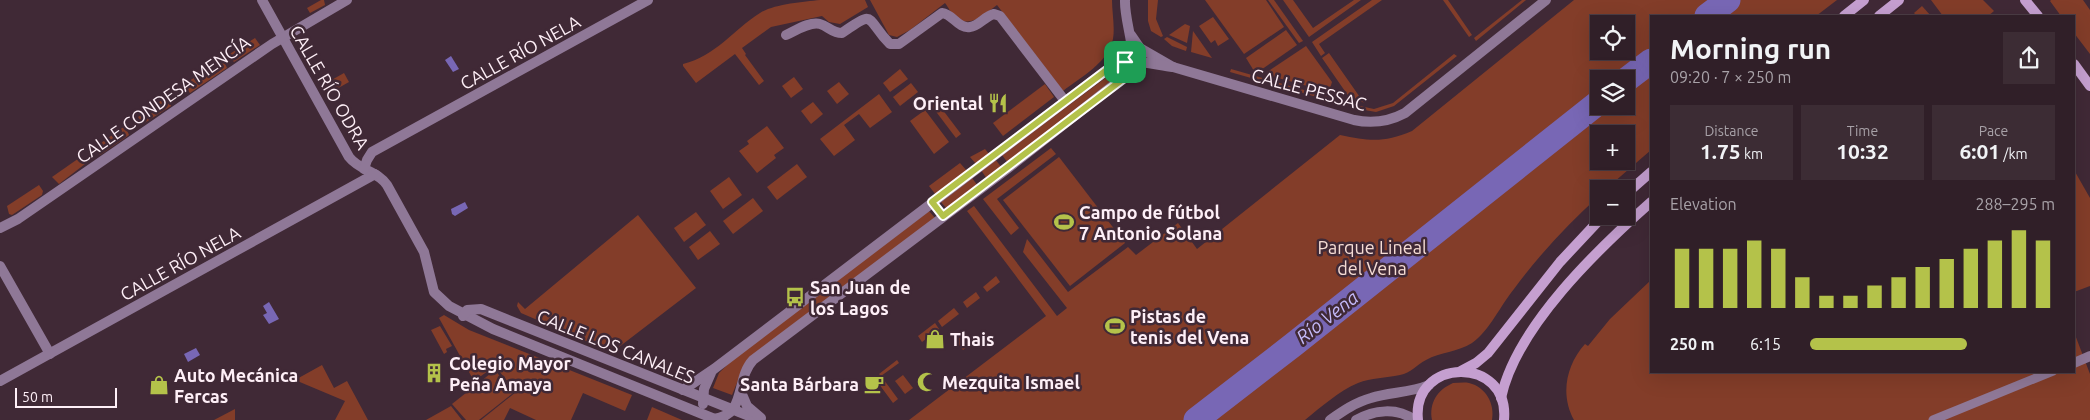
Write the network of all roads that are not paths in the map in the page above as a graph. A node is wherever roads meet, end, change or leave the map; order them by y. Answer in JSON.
{"nodes":[{"id":1,"x":262,"y":0,"type":"edge"},
{"id":2,"x":347,"y":0,"type":"edge"},
{"id":3,"x":648,"y":0,"type":"edge"},
{"id":4,"x":1125,"y":0,"type":"edge"},
{"id":5,"x":1546,"y":0,"type":"edge"},
{"id":6,"x":1864,"y":0,"type":"edge"},
{"id":7,"x":1899,"y":0,"type":"edge"},
{"id":8,"x":2025,"y":0,"type":"edge"},
{"id":9,"x":1845,"y":15,"type":"edge"},
{"id":10,"x":1880,"y":15,"type":"edge"},
{"id":11,"x":2037,"y":15,"type":"edge"},
{"id":12,"x":1128,"y":32,"type":"junction"},
{"id":13,"x":786,"y":35,"type":"dead end"},
{"id":14,"x":282,"y":37,"type":"junction"},
{"id":15,"x":1134,"y":62,"type":"junction"},
{"id":16,"x":2075,"y":65,"type":"edge"},
{"id":17,"x":1173,"y":67,"type":"junction"},
{"id":18,"x":2090,"y":86,"type":"edge"},
{"id":19,"x":1066,"y":101,"type":"junction"},
{"id":20,"x":996,"y":154,"type":"junction"},
{"id":21,"x":1007,"y":169,"type":"junction"},
{"id":22,"x":364,"y":170,"type":"junction"},
{"id":23,"x":1650,"y":173,"type":"edge"},
{"id":24,"x":375,"y":174,"type":"junction"},
{"id":25,"x":1635,"y":186,"type":"edge"},
{"id":26,"x":932,"y":202,"type":"junction"},
{"id":27,"x":1650,"y":203,"type":"edge"},
{"id":28,"x":943,"y":216,"type":"junction"},
{"id":29,"x":1595,"y":225,"type":"edge"},
{"id":30,"x":0,"y":228,"type":"edge"},
{"id":31,"x":425,"y":257,"type":"joint"},
{"id":32,"x":0,"y":266,"type":"edge"},
{"id":33,"x":463,"y":316,"type":"junction"},
{"id":34,"x":50,"y":354,"type":"junction"},
{"id":35,"x":2090,"y":356,"type":"edge"},
{"id":36,"x":2075,"y":363,"type":"edge"},
{"id":37,"x":618,"y":364,"type":"junction"},
{"id":38,"x":714,"y":369,"type":"junction"},
{"id":39,"x":1461,"y":371,"type":"junction"},
{"id":40,"x":2048,"y":373,"type":"edge"},
{"id":41,"x":613,"y":377,"type":"junction"},
{"id":42,"x":0,"y":381,"type":"edge"},
{"id":43,"x":1429,"y":385,"type":"junction"},
{"id":44,"x":683,"y":390,"type":"junction"},
{"id":45,"x":741,"y":392,"type":"junction"},
{"id":46,"x":702,"y":398,"type":"junction"},
{"id":47,"x":1501,"y":398,"type":"junction"},
{"id":48,"x":733,"y":410,"type":"junction"},
{"id":49,"x":713,"y":418,"type":"edge"},
{"id":50,"x":1506,"y":418,"type":"edge"},
{"id":51,"x":759,"y":420,"type":"edge"},
{"id":52,"x":764,"y":420,"type":"edge"},
{"id":53,"x":1330,"y":420,"type":"edge"},
{"id":54,"x":1356,"y":420,"type":"edge"},
{"id":55,"x":1414,"y":420,"type":"edge"},
{"id":56,"x":1418,"y":420,"type":"edge"},
{"id":57,"x":1933,"y":420,"type":"edge"}],
"edges":[{"from":1,"to":14,"type":"street","name":"CALLE RÍO ODRA"},
{"from":2,"to":14,"type":"street","name":"CALLE CONDESA MENCÍA"},
{"from":3,"to":22,"type":"street","name":"CALLE RÍO NELA"},
{"from":4,"to":12,"type":"street"},
{"from":5,"to":17,"type":"street","name":"CALLE PESSAC"},
{"from":6,"to":9,"type":"main road"},
{"from":7,"to":10,"type":"main road"},
{"from":8,"to":11,"type":"main road"},
{"from":12,"to":15,"type":"street"},
{"from":12,"to":17,"type":"street","name":"CALLE PESSAC"},
{"from":13,"to":19,"type":"street"},
{"from":14,"to":22,"type":"street","name":"CALLE RÍO ODRA"},
{"from":14,"to":30,"type":"street","name":"CALLE CONDESA MENCÍA"},
{"from":15,"to":17,"type":"street"},
{"from":15,"to":19,"type":"street"},
{"from":15,"to":21,"type":"street"},
{"from":16,"to":18,"type":"main road"},
{"from":19,"to":20,"type":"street"},
{"from":20,"to":21,"type":"street"},
{"from":20,"to":26,"type":"street"},
{"from":21,"to":28,"type":"street"},
{"from":22,"to":24,"type":"street","name":"CALLE RÍO ODRA"},
{"from":23,"to":25,"type":"main road"},
{"from":24,"to":31,"type":"street","name":"CALLE RÍO ODRA"},
{"from":24,"to":34,"type":"street","name":"CALLE RÍO NELA"},
{"from":26,"to":28,"type":"street"},
{"from":26,"to":38,"type":"street"},
{"from":27,"to":47,"type":"main road"},
{"from":28,"to":45,"type":"street"},
{"from":29,"to":39,"type":"main road"},
{"from":31,"to":33,"type":"street","name":"CALLE LOS CANALES"},
{"from":32,"to":34,"type":"street"},
{"from":33,"to":37,"type":"street","name":"CALLE LOS CANALES"},
{"from":33,"to":41,"type":"street","name":"CALLE LOS CANALES"},
{"from":34,"to":42,"type":"street","name":"CALLE RÍO NELA"},
{"from":35,"to":36,"type":"street"},
{"from":37,"to":41,"type":"street"},
{"from":37,"to":44,"type":"street","name":"CALLE LOS CANALES"},
{"from":38,"to":44,"type":"street"},
{"from":38,"to":46,"type":"street"},
{"from":39,"to":43,"type":"main road"},
{"from":39,"to":47,"type":"main road"},
{"from":40,"to":57,"type":"street"},
{"from":41,"to":49,"type":"street","name":"CALLE LOS CANALES"},
{"from":43,"to":53,"type":"street"},
{"from":43,"to":56,"type":"main road"},
{"from":44,"to":46,"type":"street","name":"CALLE LOS CANALES"},
{"from":45,"to":48,"type":"street"},
{"from":45,"to":52,"type":"street"},
{"from":46,"to":48,"type":"street","name":"CALLE LOS CANALES"},
{"from":46,"to":49,"type":"street"},
{"from":47,"to":50,"type":"main road"},
{"from":48,"to":49,"type":"street"},
{"from":48,"to":51,"type":"street","name":"CALLE LOS CANALES"},
{"from":54,"to":55,"type":"street"}]}
